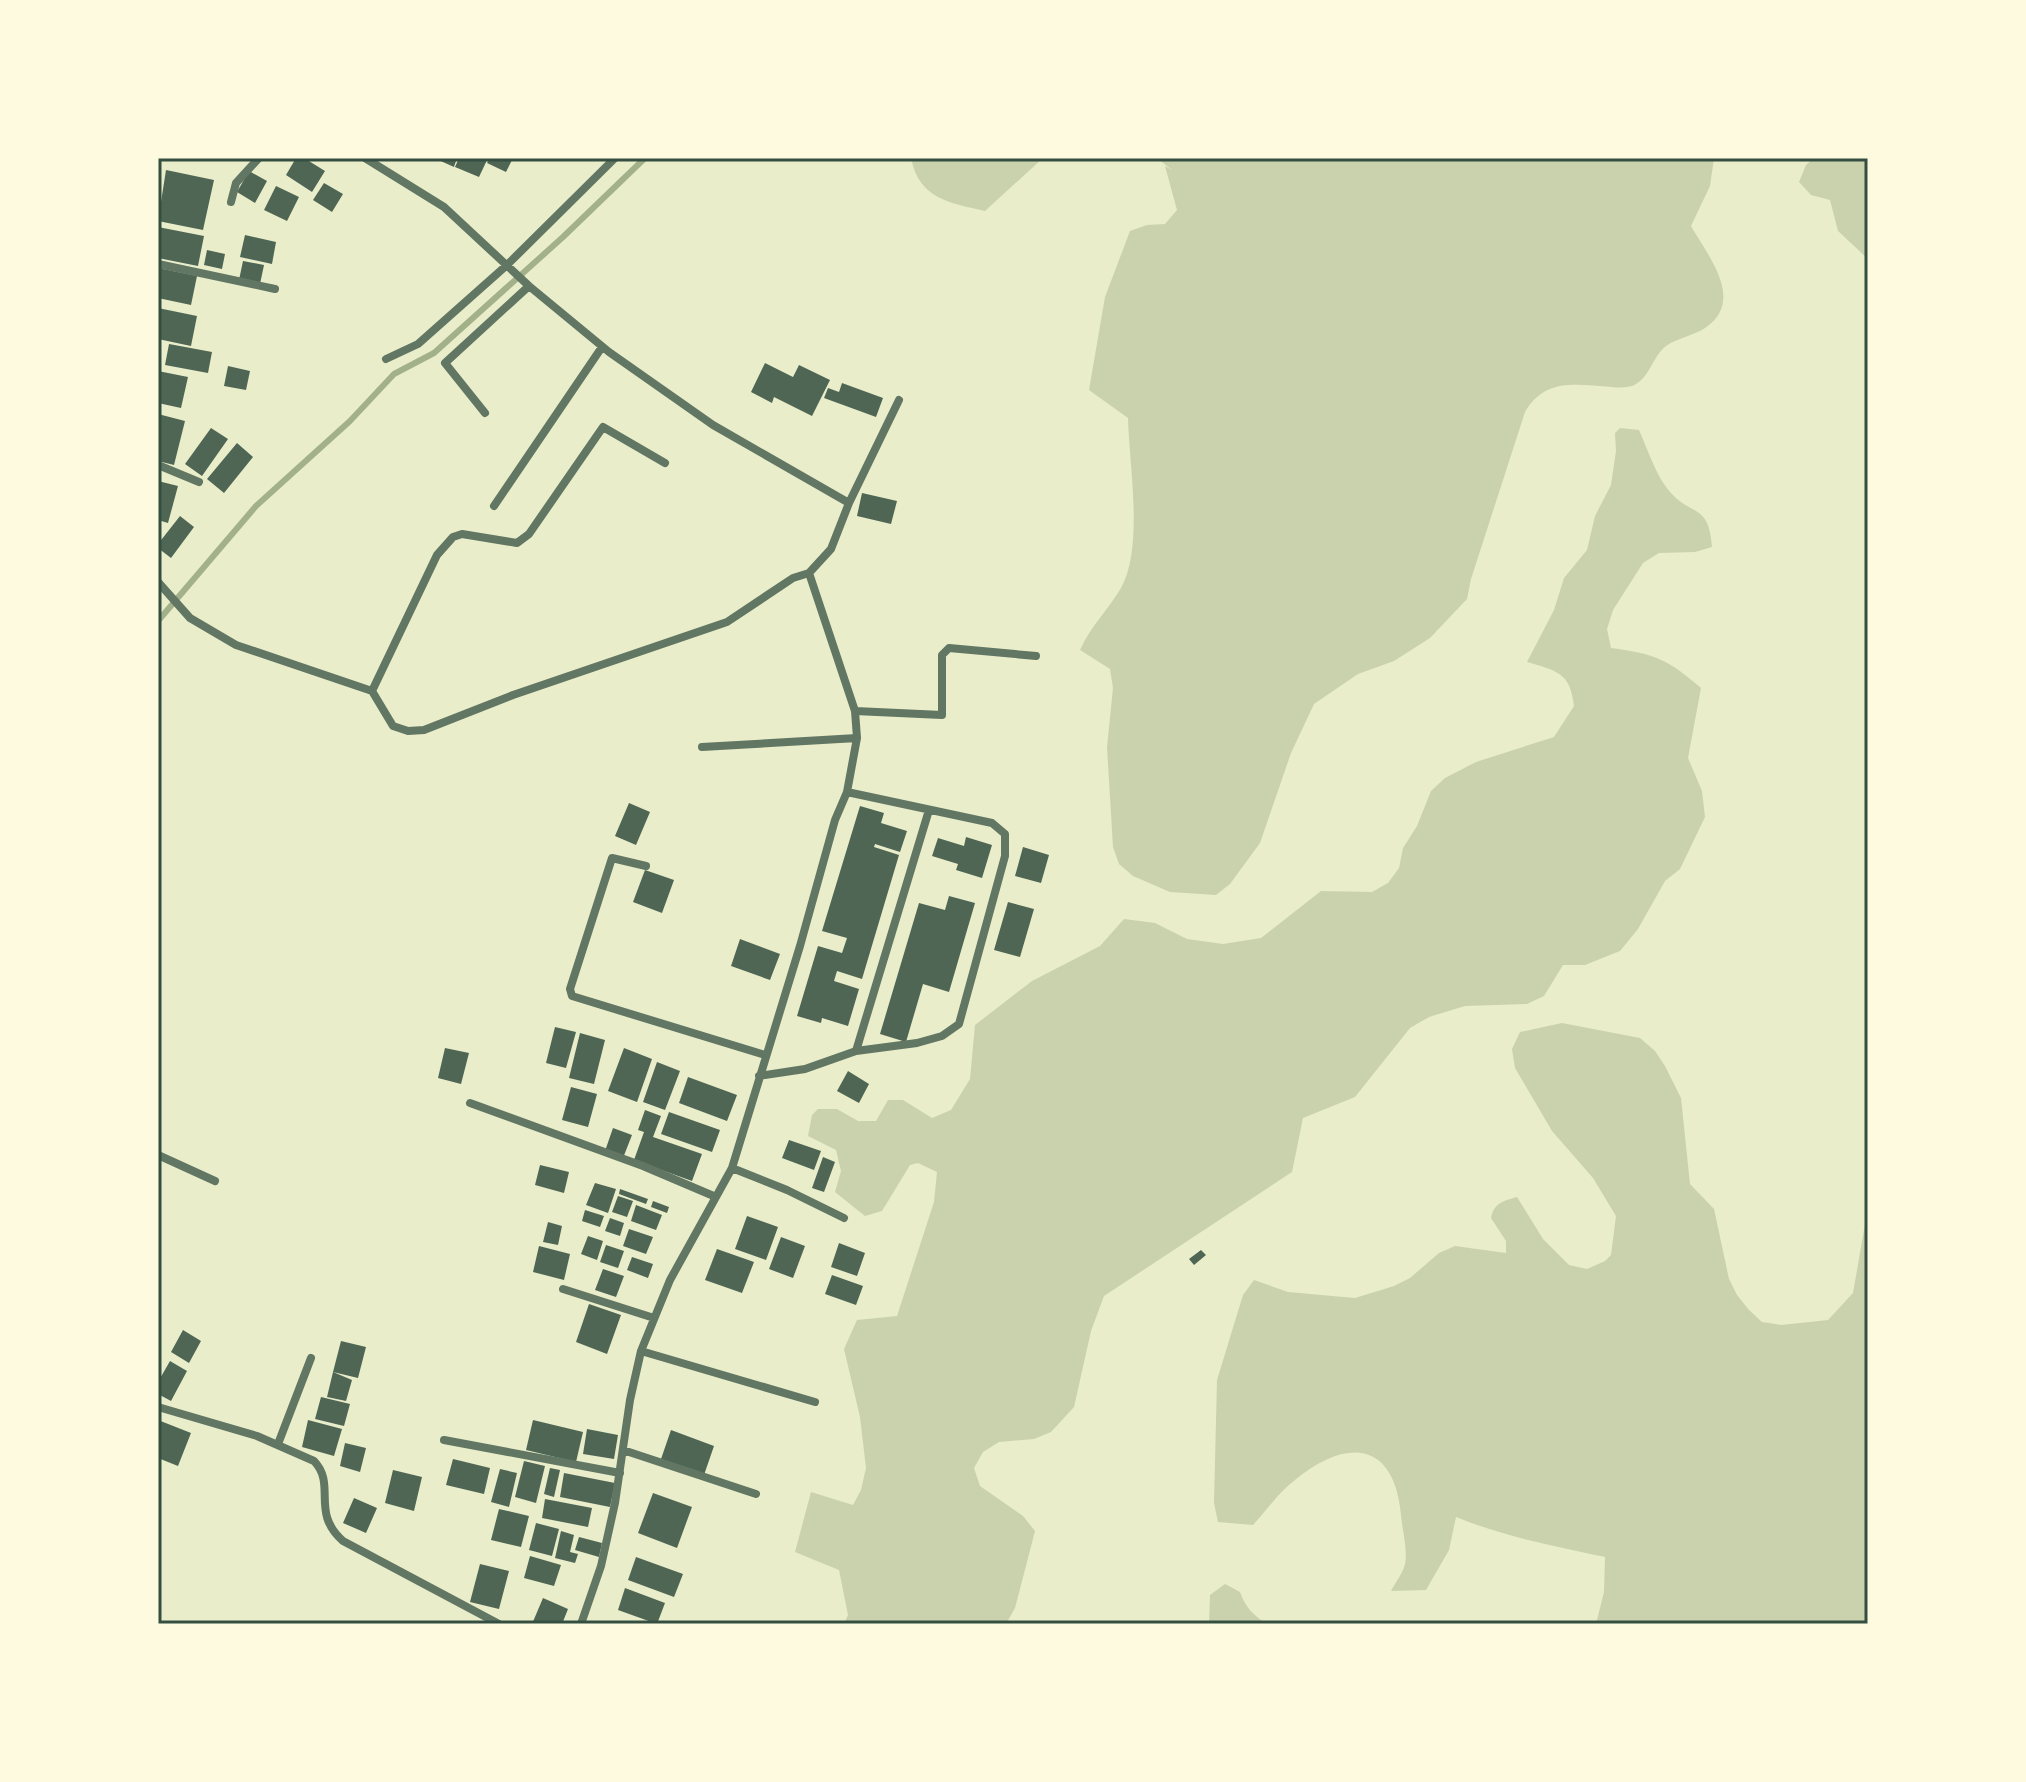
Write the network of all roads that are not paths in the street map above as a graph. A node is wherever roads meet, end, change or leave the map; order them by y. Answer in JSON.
{"nodes":[{"id":1,"x":257,"y":158,"type":"edge"},
{"id":2,"x":365,"y":158,"type":"edge"},
{"id":3,"x":615,"y":158,"type":"edge"},
{"id":4,"x":231,"y":202,"type":"dead end"},
{"id":5,"x":158,"y":264,"type":"edge"},
{"id":6,"x":507,"y":265,"type":"junction"},
{"id":7,"x":526,"y":283,"type":"junction"},
{"id":8,"x":275,"y":289,"type":"dead end"},
{"id":9,"x":602,"y":347,"type":"junction"},
{"id":10,"x":386,"y":359,"type":"dead end"},
{"id":11,"x":899,"y":400,"type":"dead end"},
{"id":12,"x":485,"y":413,"type":"dead end"},
{"id":13,"x":665,"y":463,"type":"dead end"},
{"id":14,"x":158,"y":465,"type":"edge"},
{"id":15,"x":199,"y":482,"type":"dead end"},
{"id":16,"x":849,"y":503,"type":"junction"},
{"id":17,"x":494,"y":506,"type":"dead end"},
{"id":18,"x":809,"y":573,"type":"junction"},
{"id":19,"x":161,"y":586,"type":"edge"},
{"id":20,"x":1036,"y":656,"type":"dead end"},
{"id":21,"x":372,"y":691,"type":"junction"},
{"id":22,"x":855,"y":711,"type":"junction"},
{"id":23,"x":857,"y":738,"type":"junction"},
{"id":24,"x":702,"y":747,"type":"dead end"},
{"id":25,"x":847,"y":792,"type":"junction"},
{"id":26,"x":929,"y":810,"type":"junction"},
{"id":27,"x":646,"y":866,"type":"dead end"},
{"id":28,"x":856,"y":1051,"type":"junction"},
{"id":29,"x":765,"y":1055,"type":"junction"},
{"id":30,"x":759,"y":1076,"type":"junction"},
{"id":31,"x":470,"y":1103,"type":"dead end"},
{"id":32,"x":158,"y":1155,"type":"edge"},
{"id":33,"x":732,"y":1168,"type":"junction"},
{"id":34,"x":215,"y":1181,"type":"dead end"},
{"id":35,"x":716,"y":1197,"type":"junction"},
{"id":36,"x":844,"y":1218,"type":"dead end"},
{"id":37,"x":563,"y":1289,"type":"dead end"},
{"id":38,"x":654,"y":1318,"type":"junction"},
{"id":39,"x":641,"y":1351,"type":"junction"},
{"id":40,"x":311,"y":1358,"type":"dead end"},
{"id":41,"x":815,"y":1402,"type":"dead end"},
{"id":42,"x":158,"y":1407,"type":"edge"},
{"id":43,"x":444,"y":1440,"type":"dead end"},
{"id":44,"x":278,"y":1444,"type":"junction"},
{"id":45,"x":623,"y":1450,"type":"junction"},
{"id":46,"x":620,"y":1473,"type":"junction"},
{"id":47,"x":756,"y":1494,"type":"dead end"},
{"id":48,"x":582,"y":1622,"type":"edge"},
{"id":49,"x":499,"y":1624,"type":"edge"},
{"id":50,"x":595,"y":1624,"type":"edge"}],
"edges":[{"from":1,"to":4,"type":"street"},
{"from":2,"to":6,"type":"street"},
{"from":3,"to":6,"type":"street"},
{"from":5,"to":8,"type":"street"},
{"from":6,"to":7,"type":"street"},
{"from":6,"to":10,"type":"street"},
{"from":7,"to":9,"type":"street"},
{"from":7,"to":12,"type":"street"},
{"from":9,"to":16,"type":"street"},
{"from":9,"to":17,"type":"street"},
{"from":11,"to":16,"type":"street"},
{"from":13,"to":21,"type":"street"},
{"from":14,"to":15,"type":"street"},
{"from":16,"to":18,"type":"street"},
{"from":18,"to":21,"type":"street"},
{"from":18,"to":22,"type":"street"},
{"from":19,"to":21,"type":"street"},
{"from":20,"to":22,"type":"street"},
{"from":22,"to":23,"type":"street"},
{"from":23,"to":24,"type":"street"},
{"from":23,"to":25,"type":"street"},
{"from":25,"to":26,"type":"street"},
{"from":25,"to":29,"type":"street"},
{"from":26,"to":28,"type":"street"},
{"from":26,"to":28,"type":"street"},
{"from":27,"to":29,"type":"street"},
{"from":28,"to":30,"type":"street"},
{"from":29,"to":30,"type":"street"},
{"from":30,"to":33,"type":"street"},
{"from":31,"to":35,"type":"street"},
{"from":32,"to":34,"type":"street"},
{"from":33,"to":35,"type":"street"},
{"from":33,"to":36,"type":"street"},
{"from":35,"to":38,"type":"street"},
{"from":37,"to":38,"type":"street"},
{"from":38,"to":39,"type":"street"},
{"from":39,"to":41,"type":"street"},
{"from":39,"to":45,"type":"street"},
{"from":40,"to":44,"type":"street"},
{"from":42,"to":44,"type":"street"},
{"from":43,"to":46,"type":"street"},
{"from":44,"to":49,"type":"street"},
{"from":45,"to":46,"type":"street"},
{"from":45,"to":47,"type":"street"},
{"from":46,"to":48,"type":"street"},
{"from":48,"to":50,"type":"street"}]}
